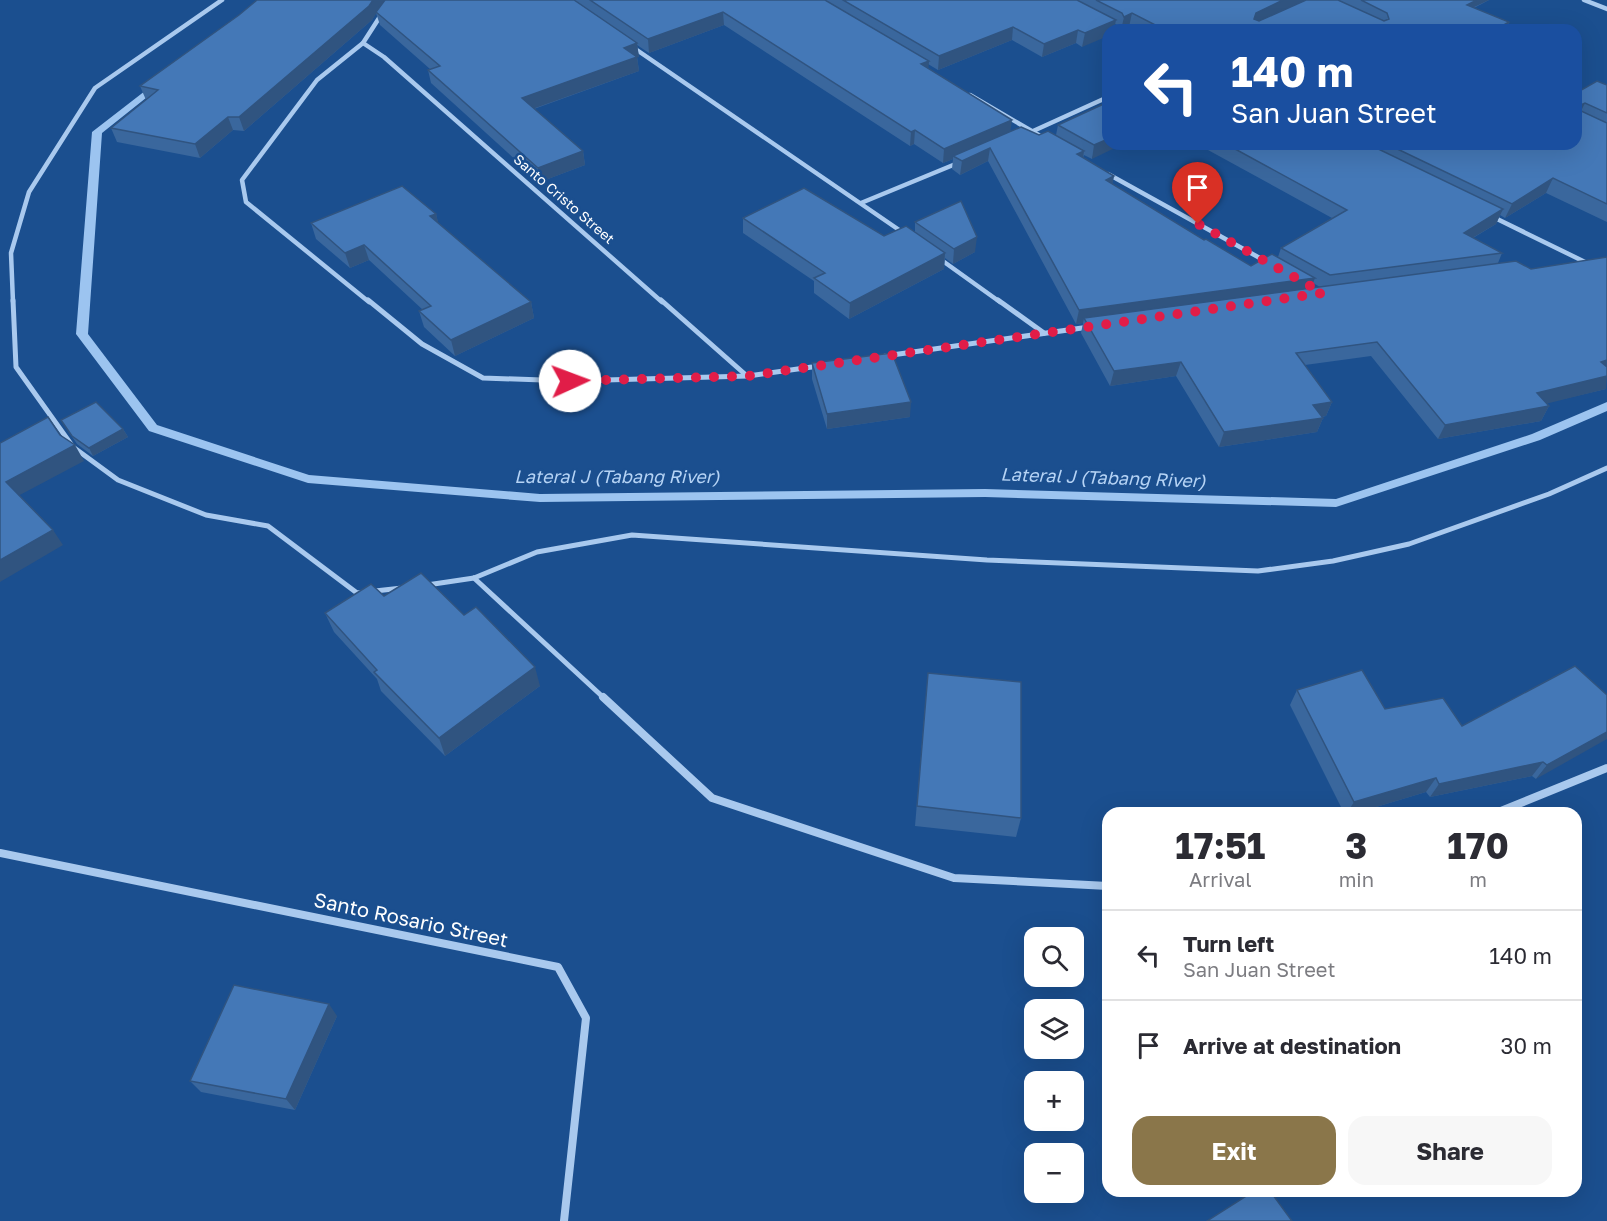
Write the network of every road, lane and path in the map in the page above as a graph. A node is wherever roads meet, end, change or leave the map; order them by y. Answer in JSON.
{"nodes":[{"id":1,"x":222,"y":0,"type":"edge"},
{"id":2,"x":1584,"y":0,"type":"edge"},
{"id":3,"x":1607,"y":9,"type":"edge"},
{"id":4,"x":382,"y":13,"type":"edge"},
{"id":5,"x":624,"y":41,"type":"edge"},
{"id":6,"x":363,"y":43,"type":"junction"},
{"id":7,"x":962,"y":90,"type":"edge"},
{"id":8,"x":1102,"y":100,"type":"edge"},
{"id":9,"x":1032,"y":131,"type":"junction"},
{"id":10,"x":1022,"y":136,"type":"edge"},
{"id":11,"x":1053,"y":143,"type":"edge"},
{"id":12,"x":968,"y":158,"type":"edge"},
{"id":13,"x":1105,"y":172,"type":"edge"},
{"id":14,"x":861,"y":203,"type":"junction"},
{"id":15,"x":1480,"y":211,"type":"edge"},
{"id":16,"x":910,"y":237,"type":"edge"},
{"id":17,"x":939,"y":258,"type":"edge"},
{"id":18,"x":1596,"y":260,"type":"edge"},
{"id":19,"x":1585,"y":262,"type":"junction"},
{"id":20,"x":1271,"y":264,"type":"edge"},
{"id":21,"x":1573,"y":264,"type":"edge"},
{"id":22,"x":1091,"y":326,"type":"edge"},
{"id":23,"x":1045,"y":333,"type":"junction"},
{"id":24,"x":879,"y":357,"type":"edge"},
{"id":25,"x":831,"y":364,"type":"edge"},
{"id":26,"x":748,"y":376,"type":"junction"},
{"id":27,"x":1607,"y":468,"type":"edge"},
{"id":28,"x":474,"y":578,"type":"junction"},
{"id":29,"x":419,"y":586,"type":"edge"},
{"id":30,"x":409,"y":587,"type":"edge"},
{"id":31,"x":1607,"y":768,"type":"edge"},
{"id":32,"x":1511,"y":807,"type":"edge"},
{"id":33,"x":0,"y":853,"type":"edge"},
{"id":34,"x":1102,"y":886,"type":"edge"},
{"id":35,"x":564,"y":1221,"type":"edge"}],
"edges":[{"from":1,"to":30,"type":"street"},
{"from":2,"to":3,"type":"street"},
{"from":4,"to":6,"type":"street"},
{"from":5,"to":14,"type":"street"},
{"from":6,"to":26,"type":"street","name":"Santo Cristo Street"},
{"from":6,"to":26,"type":"street"},
{"from":7,"to":9,"type":"street"},
{"from":8,"to":9,"type":"street"},
{"from":9,"to":10,"type":"street"},
{"from":9,"to":11,"type":"street"},
{"from":12,"to":14,"type":"street"},
{"from":13,"to":20,"type":"street"},
{"from":14,"to":16,"type":"street"},
{"from":15,"to":19,"type":"street"},
{"from":17,"to":23,"type":"street"},
{"from":18,"to":19,"type":"street"},
{"from":19,"to":21,"type":"street"},
{"from":22,"to":23,"type":"street"},
{"from":23,"to":24,"type":"street"},
{"from":25,"to":26,"type":"street"},
{"from":27,"to":28,"type":"street"},
{"from":28,"to":29,"type":"street"},
{"from":28,"to":34,"type":"street"},
{"from":31,"to":32,"type":"street"},
{"from":33,"to":35,"type":"street","name":"Santo Rosario Street"}]}
